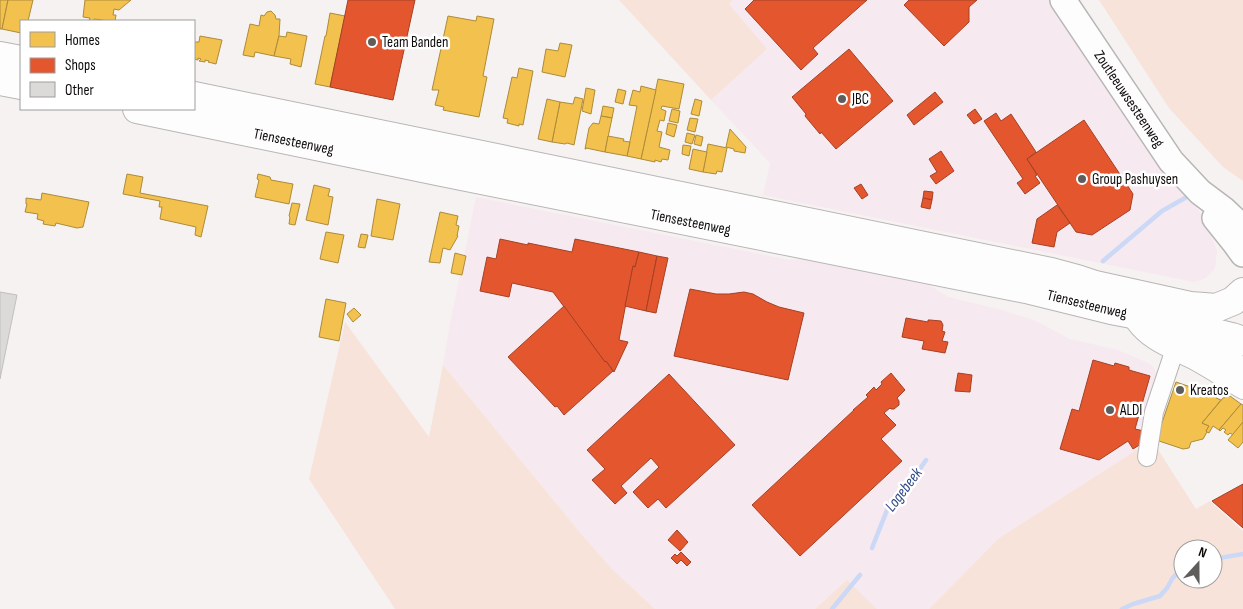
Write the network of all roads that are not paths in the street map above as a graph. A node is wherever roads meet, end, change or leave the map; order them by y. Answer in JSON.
{"nodes":[{"id":1,"x":1063,"y":0,"type":"edge"},
{"id":2,"x":0,"y":56,"type":"edge"},
{"id":3,"x":20,"y":60,"type":"edge"},
{"id":4,"x":0,"y":80,"type":"edge"},
{"id":5,"x":20,"y":85,"type":"edge"},
{"id":6,"x":195,"y":96,"type":"edge"},
{"id":7,"x":142,"y":110,"type":"edge"},
{"id":8,"x":1200,"y":192,"type":"junction"},
{"id":9,"x":1243,"y":228,"type":"edge"},
{"id":10,"x":1243,"y":254,"type":"edge"},
{"id":11,"x":1243,"y":292,"type":"edge"},
{"id":12,"x":1243,"y":298,"type":"edge"},
{"id":13,"x":1111,"y":310,"type":"junction"},
{"id":14,"x":1135,"y":322,"type":"junction"},
{"id":15,"x":1243,"y":339,"type":"edge"},
{"id":16,"x":1174,"y":352,"type":"junction"},
{"id":17,"x":1243,"y":372,"type":"edge"},
{"id":18,"x":1243,"y":390,"type":"edge"},
{"id":19,"x":1147,"y":457,"type":"dead end"}],
"edges":[{"from":1,"to":8,"type":"street","name":"Zoutleeuwsesteenweg"},
{"from":2,"to":3,"type":"main road"},
{"from":4,"to":5,"type":"main road"},
{"from":6,"to":11,"type":"main road","name":"Tiensesteenweg"},
{"from":7,"to":13,"type":"main road","name":"Tiensesteenweg"},
{"from":8,"to":9,"type":"street","name":"Zoutleeuwsesteenweg"},
{"from":8,"to":10,"type":"street","name":"Zoutleeuwsesteenweg"},
{"from":12,"to":15,"type":"main road"},
{"from":13,"to":14,"type":"main road"},
{"from":13,"to":15,"type":"main road","name":"Tiensesteenweg"},
{"from":14,"to":16,"type":"street","name":"Tiensesteenweg"},
{"from":14,"to":17,"type":"main road"},
{"from":16,"to":18,"type":"street","name":"Tiensesteenweg"},
{"from":16,"to":19,"type":"street"}]}
